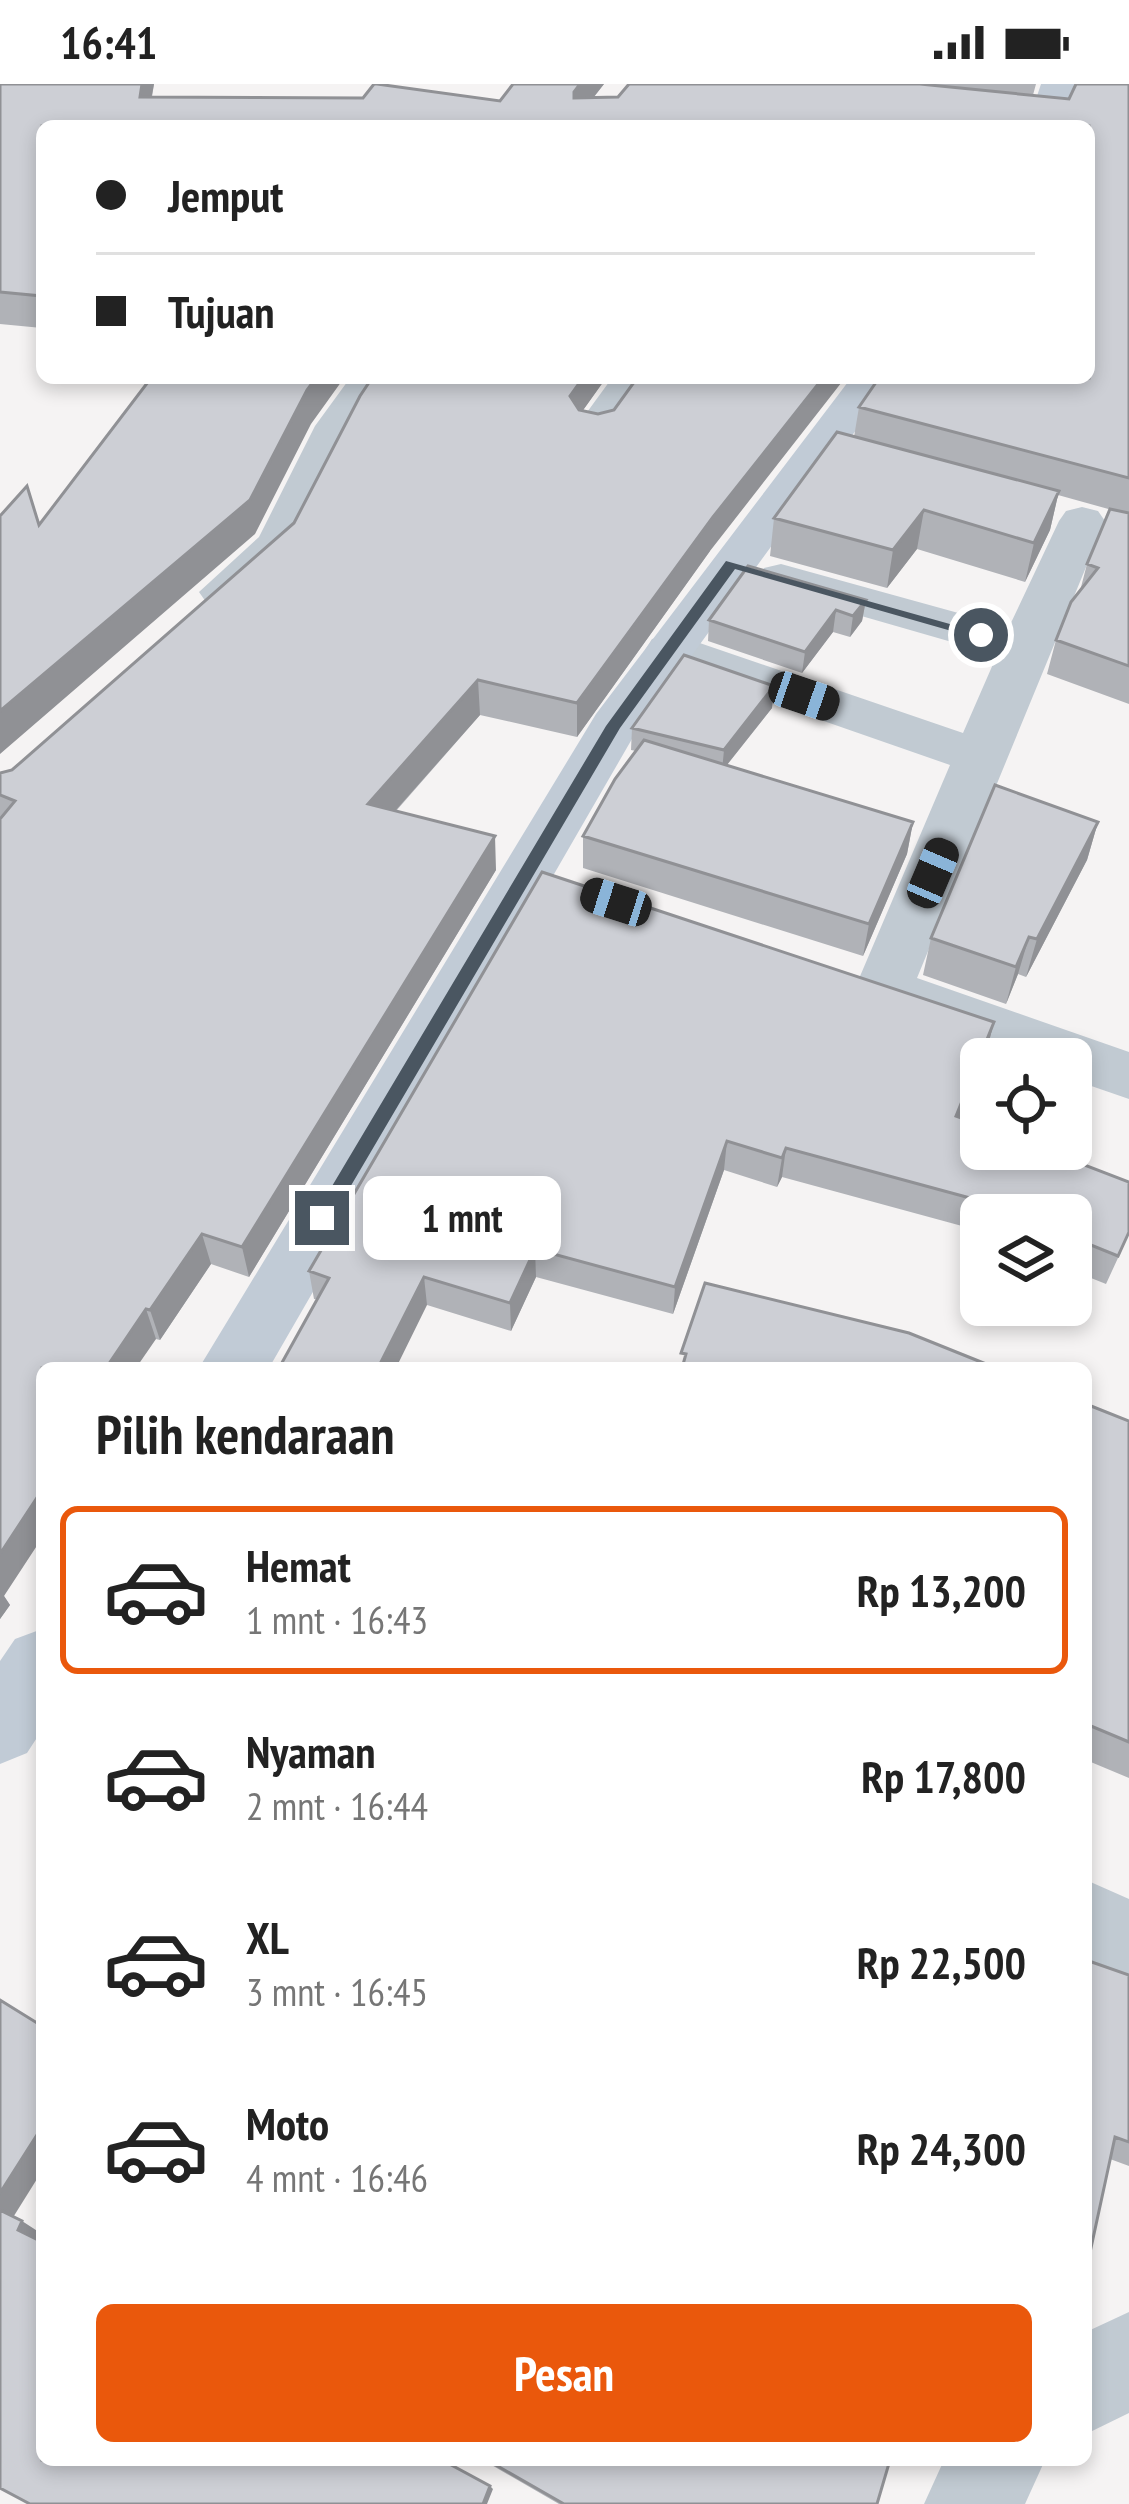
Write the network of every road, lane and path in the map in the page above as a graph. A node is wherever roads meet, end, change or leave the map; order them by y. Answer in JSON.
{"nodes":[{"id":1,"x":1059,"y":84,"type":"edge"},
{"id":2,"x":1004,"y":114,"type":"edge"},
{"id":3,"x":1032,"y":120,"type":"edge"},
{"id":4,"x":1047,"y":120,"type":"edge"},
{"id":5,"x":367,"y":384,"type":"edge"},
{"id":6,"x":630,"y":384,"type":"edge"},
{"id":7,"x":871,"y":384,"type":"edge"},
{"id":8,"x":596,"y":430,"type":"edge"},
{"id":9,"x":1083,"y":521,"type":"edge"},
{"id":10,"x":731,"y":564,"type":"junction"},
{"id":11,"x":183,"y":626,"type":"edge"},
{"id":12,"x":1023,"y":647,"type":"junction"},
{"id":13,"x":670,"y":650,"type":"junction"},
{"id":14,"x":982,"y":758,"type":"junction"},
{"id":15,"x":1129,"y":1076,"type":"edge"},
{"id":16,"x":237,"y":1362,"type":"edge"},
{"id":17,"x":36,"y":1673,"type":"edge"},
{"id":18,"x":0,"y":1727,"type":"edge"},
{"id":19,"x":1092,"y":1924,"type":"edge"},
{"id":20,"x":1129,"y":1942,"type":"edge"},
{"id":21,"x":1129,"y":2358,"type":"edge"},
{"id":22,"x":1092,"y":2382,"type":"edge"},
{"id":23,"x":993,"y":2466,"type":"edge"},
{"id":24,"x":971,"y":2504,"type":"edge"}],
"edges":[{"from":1,"to":4,"type":"street"},
{"from":2,"to":3,"type":"street"},
{"from":5,"to":11,"type":"street"},
{"from":6,"to":8,"type":"street"},
{"from":7,"to":10,"type":"street"},
{"from":9,"to":12,"type":"street"},
{"from":10,"to":12,"type":"street"},
{"from":10,"to":13,"type":"street"},
{"from":12,"to":14,"type":"street"},
{"from":13,"to":14,"type":"street"},
{"from":13,"to":16,"type":"street"},
{"from":14,"to":15,"type":"street"},
{"from":17,"to":18,"type":"street"},
{"from":19,"to":20,"type":"street"},
{"from":21,"to":22,"type":"street"},
{"from":23,"to":24,"type":"street"}]}
